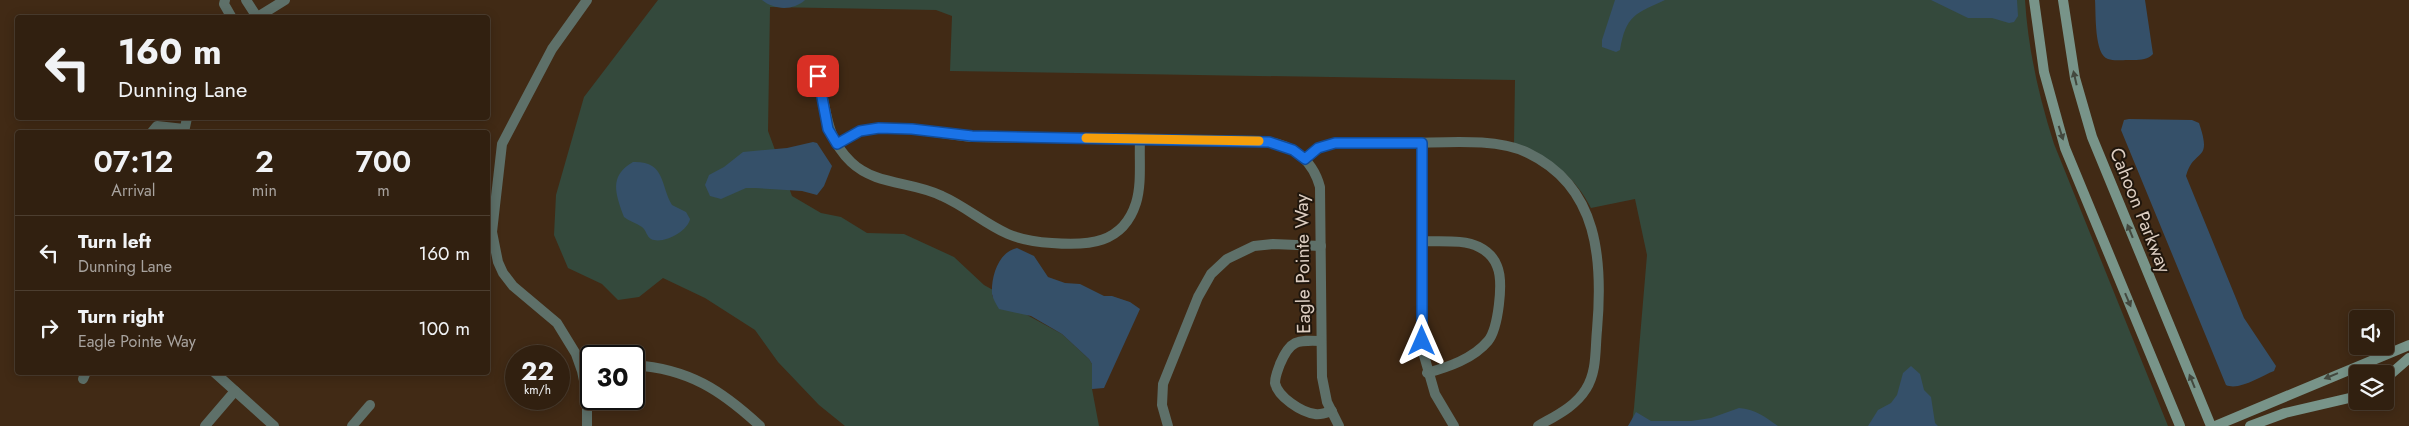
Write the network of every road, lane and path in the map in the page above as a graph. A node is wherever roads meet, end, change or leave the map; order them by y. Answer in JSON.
{"nodes":[{"id":1,"x":225,"y":0,"type":"edge"},
{"id":2,"x":246,"y":0,"type":"edge"},
{"id":3,"x":285,"y":0,"type":"edge"},
{"id":4,"x":587,"y":0,"type":"edge"},
{"id":5,"x":2034,"y":0,"type":"edge"},
{"id":6,"x":2063,"y":0,"type":"edge"},
{"id":7,"x":230,"y":15,"type":"edge"},
{"id":8,"x":255,"y":15,"type":"edge"},
{"id":9,"x":259,"y":15,"type":"edge"},
{"id":10,"x":812,"y":65,"type":"dead end"},
{"id":11,"x":154,"y":130,"type":"edge"},
{"id":12,"x":180,"y":130,"type":"edge"},
{"id":13,"x":1140,"y":139,"type":"junction"},
{"id":14,"x":1422,"y":143,"type":"junction"},
{"id":15,"x":837,"y":144,"type":"junction"},
{"id":16,"x":1305,"y":159,"type":"junction"},
{"id":17,"x":1422,"y":241,"type":"junction"},
{"id":18,"x":1321,"y":246,"type":"junction"},
{"id":19,"x":1321,"y":341,"type":"junction"},
{"id":20,"x":2409,"y":345,"type":"edge"},
{"id":21,"x":580,"y":358,"type":"edge"},
{"id":22,"x":2409,"y":358,"type":"edge"},
{"id":23,"x":645,"y":367,"type":"edge"},
{"id":24,"x":2394,"y":371,"type":"edge"},
{"id":25,"x":1427,"y":372,"type":"junction"},
{"id":26,"x":217,"y":375,"type":"edge"},
{"id":27,"x":235,"y":391,"type":"junction"},
{"id":28,"x":2349,"y":398,"type":"edge"},
{"id":29,"x":370,"y":405,"type":"dead end"},
{"id":30,"x":586,"y":410,"type":"edge"},
{"id":31,"x":1332,"y":411,"type":"junction"},
{"id":32,"x":205,"y":426,"type":"edge"},
{"id":33,"x":274,"y":426,"type":"edge"},
{"id":34,"x":352,"y":426,"type":"edge"},
{"id":35,"x":587,"y":426,"type":"edge"},
{"id":36,"x":760,"y":426,"type":"edge"},
{"id":37,"x":1168,"y":426,"type":"edge"},
{"id":38,"x":1339,"y":426,"type":"edge"},
{"id":39,"x":1454,"y":426,"type":"edge"},
{"id":40,"x":1538,"y":426,"type":"edge"},
{"id":41,"x":2180,"y":426,"type":"edge"},
{"id":42,"x":2211,"y":426,"type":"edge"},
{"id":43,"x":2215,"y":426,"type":"edge"},
{"id":44,"x":2250,"y":426,"type":"edge"}],
"edges":[{"from":1,"to":7,"type":"street"},
{"from":2,"to":8,"type":"street"},
{"from":3,"to":9,"type":"street"},
{"from":4,"to":21,"type":"street"},
{"from":5,"to":41,"type":"street","one_way":true},
{"from":42,"to":6,"type":"street","name":"Cahoon Parkway","one_way":true},
{"from":10,"to":15,"type":"street"},
{"from":11,"to":12,"type":"street"},
{"from":13,"to":15,"type":"street"},
{"from":13,"to":15,"type":"street"},
{"from":13,"to":16,"type":"street"},
{"from":14,"to":16,"type":"street"},
{"from":14,"to":17,"type":"street"},
{"from":14,"to":40,"type":"street"},
{"from":16,"to":18,"type":"street","name":"Eagle Pointe Way"},
{"from":17,"to":25,"type":"street"},
{"from":17,"to":25,"type":"street"},
{"from":18,"to":19,"type":"street","name":"Eagle Pointe Way"},
{"from":18,"to":37,"type":"street"},
{"from":19,"to":31,"type":"street","name":"Eagle Pointe Way"},
{"from":19,"to":31,"type":"street"},
{"from":20,"to":43,"type":"street","one_way":true},
{"from":22,"to":24,"type":"street"},
{"from":23,"to":36,"type":"street"},
{"from":25,"to":39,"type":"street"},
{"from":26,"to":27,"type":"street"},
{"from":27,"to":32,"type":"street"},
{"from":27,"to":33,"type":"street"},
{"from":28,"to":44,"type":"street"},
{"from":29,"to":34,"type":"street"},
{"from":30,"to":35,"type":"street"},
{"from":31,"to":38,"type":"street","name":"Eagle Pointe Way"}]}
